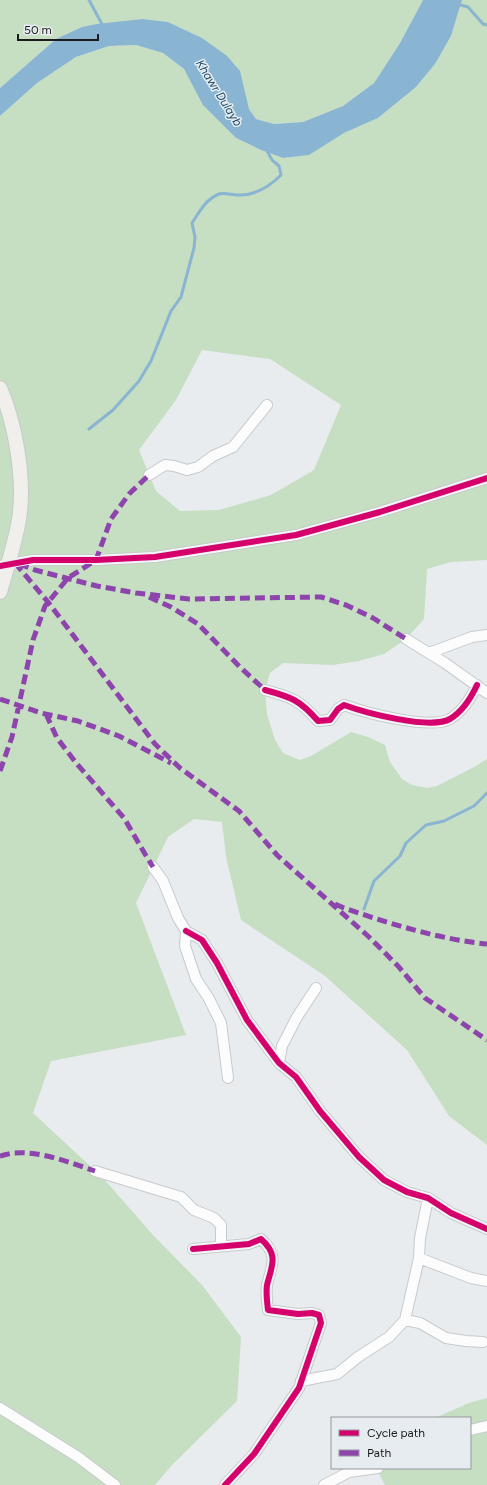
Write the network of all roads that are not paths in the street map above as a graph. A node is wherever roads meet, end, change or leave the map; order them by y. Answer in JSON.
{"nodes":[{"id":1,"x":0,"y":388,"type":"edge"},
{"id":2,"x":267,"y":405,"type":"dead end"},
{"id":3,"x":149,"y":475,"type":"dead end"},
{"id":4,"x":487,"y":478,"type":"edge"},
{"id":5,"x":4,"y":566,"type":"edge"},
{"id":6,"x":0,"y":592,"type":"edge"},
{"id":7,"x":487,"y":635,"type":"edge"},
{"id":8,"x":406,"y":639,"type":"dead end"},
{"id":9,"x":429,"y":653,"type":"junction"},
{"id":10,"x":477,"y":685,"type":"junction"},
{"id":11,"x":265,"y":690,"type":"dead end"},
{"id":12,"x":487,"y":693,"type":"edge"},
{"id":13,"x":154,"y":867,"type":"dead end"},
{"id":14,"x":186,"y":931,"type":"junction"},
{"id":15,"x":316,"y":988,"type":"dead end"},
{"id":16,"x":279,"y":1063,"type":"junction"},
{"id":17,"x":228,"y":1078,"type":"dead end"},
{"id":18,"x":95,"y":1171,"type":"dead end"},
{"id":19,"x":428,"y":1198,"type":"junction"},
{"id":20,"x":487,"y":1229,"type":"edge"},
{"id":21,"x":221,"y":1246,"type":"junction"},
{"id":22,"x":193,"y":1249,"type":"dead end"},
{"id":23,"x":419,"y":1258,"type":"junction"},
{"id":24,"x":487,"y":1281,"type":"edge"},
{"id":25,"x":405,"y":1320,"type":"junction"},
{"id":26,"x":483,"y":1342,"type":"dead end"},
{"id":27,"x":301,"y":1381,"type":"junction"},
{"id":28,"x":0,"y":1408,"type":"edge"},
{"id":29,"x":487,"y":1426,"type":"edge"},
{"id":30,"x":471,"y":1430,"type":"edge"},
{"id":31,"x":371,"y":1469,"type":"edge"},
{"id":32,"x":115,"y":1485,"type":"edge"},
{"id":33,"x":225,"y":1485,"type":"edge"},
{"id":34,"x":324,"y":1485,"type":"edge"}],
"edges":[{"from":1,"to":5,"type":"main road"},
{"from":2,"to":3,"type":"street"},
{"from":4,"to":5,"type":"street"},
{"from":5,"to":6,"type":"main road"},
{"from":7,"to":9,"type":"street"},
{"from":8,"to":9,"type":"street"},
{"from":9,"to":10,"type":"street"},
{"from":10,"to":11,"type":"street"},
{"from":10,"to":12,"type":"street"},
{"from":13,"to":14,"type":"street"},
{"from":14,"to":16,"type":"street"},
{"from":14,"to":17,"type":"street"},
{"from":15,"to":16,"type":"street"},
{"from":16,"to":19,"type":"street"},
{"from":18,"to":21,"type":"street"},
{"from":19,"to":20,"type":"street"},
{"from":19,"to":23,"type":"street"},
{"from":21,"to":22,"type":"street"},
{"from":21,"to":27,"type":"street"},
{"from":23,"to":24,"type":"street"},
{"from":23,"to":25,"type":"street"},
{"from":25,"to":26,"type":"street"},
{"from":25,"to":27,"type":"street"},
{"from":27,"to":33,"type":"street"},
{"from":28,"to":32,"type":"street"},
{"from":29,"to":30,"type":"street"},
{"from":31,"to":34,"type":"street"}]}
